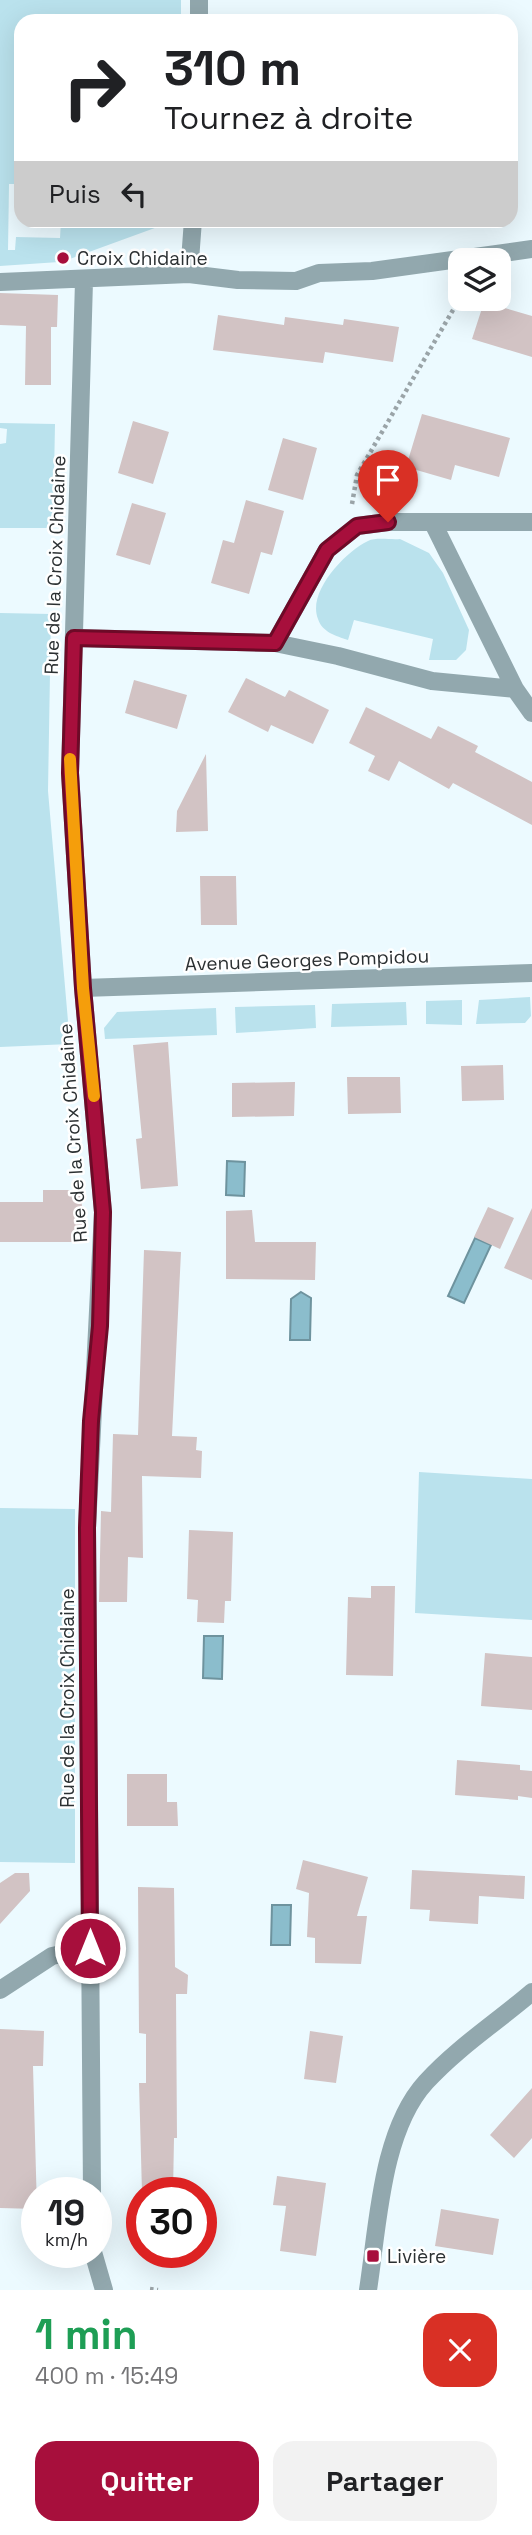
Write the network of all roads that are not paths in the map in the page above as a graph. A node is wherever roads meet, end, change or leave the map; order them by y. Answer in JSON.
{"nodes":[{"id":1,"x":192,"y":228,"type":"edge"},
{"id":2,"x":532,"y":249,"type":"edge"},
{"id":3,"x":189,"y":274,"type":"junction"},
{"id":4,"x":84,"y":281,"type":"junction"},
{"id":5,"x":0,"y":282,"type":"edge"},
{"id":6,"x":532,"y":522,"type":"edge"},
{"id":7,"x":432,"y":523,"type":"junction"},
{"id":8,"x":74,"y":638,"type":"junction"},
{"id":9,"x":275,"y":643,"type":"junction"},
{"id":10,"x":515,"y":689,"type":"junction"},
{"id":11,"x":532,"y":713,"type":"edge"},
{"id":12,"x":532,"y":973,"type":"edge"},
{"id":13,"x":83,"y":988,"type":"junction"},
{"id":14,"x":90,"y":1948,"type":"junction"},
{"id":15,"x":0,"y":1990,"type":"edge"},
{"id":16,"x":532,"y":1992,"type":"edge"},
{"id":17,"x":92,"y":2177,"type":"edge"},
{"id":18,"x":98,"y":2268,"type":"edge"},
{"id":19,"x":104,"y":2290,"type":"edge"},
{"id":20,"x":368,"y":2290,"type":"edge"}],
"edges":[{"from":1,"to":3,"type":"street"},
{"from":2,"to":3,"type":"street"},
{"from":3,"to":4,"type":"street"},
{"from":4,"to":5,"type":"street"},
{"from":4,"to":8,"type":"street","name":"Rue de la Croix Chidaine"},
{"from":6,"to":7,"type":"street"},
{"from":7,"to":9,"type":"street"},
{"from":7,"to":10,"type":"street"},
{"from":8,"to":9,"type":"street"},
{"from":8,"to":13,"type":"street","name":"Rue de la Croix Chidaine"},
{"from":9,"to":10,"type":"street"},
{"from":10,"to":11,"type":"street"},
{"from":12,"to":13,"type":"street","name":"Avenue Georges Pompidou"},
{"from":13,"to":14,"type":"street","name":"Rue de la Croix Chidaine"},
{"from":14,"to":15,"type":"street"},
{"from":14,"to":17,"type":"street","name":"Rue de la Croix Chidaine"},
{"from":16,"to":20,"type":"street"},
{"from":18,"to":19,"type":"street"}]}
